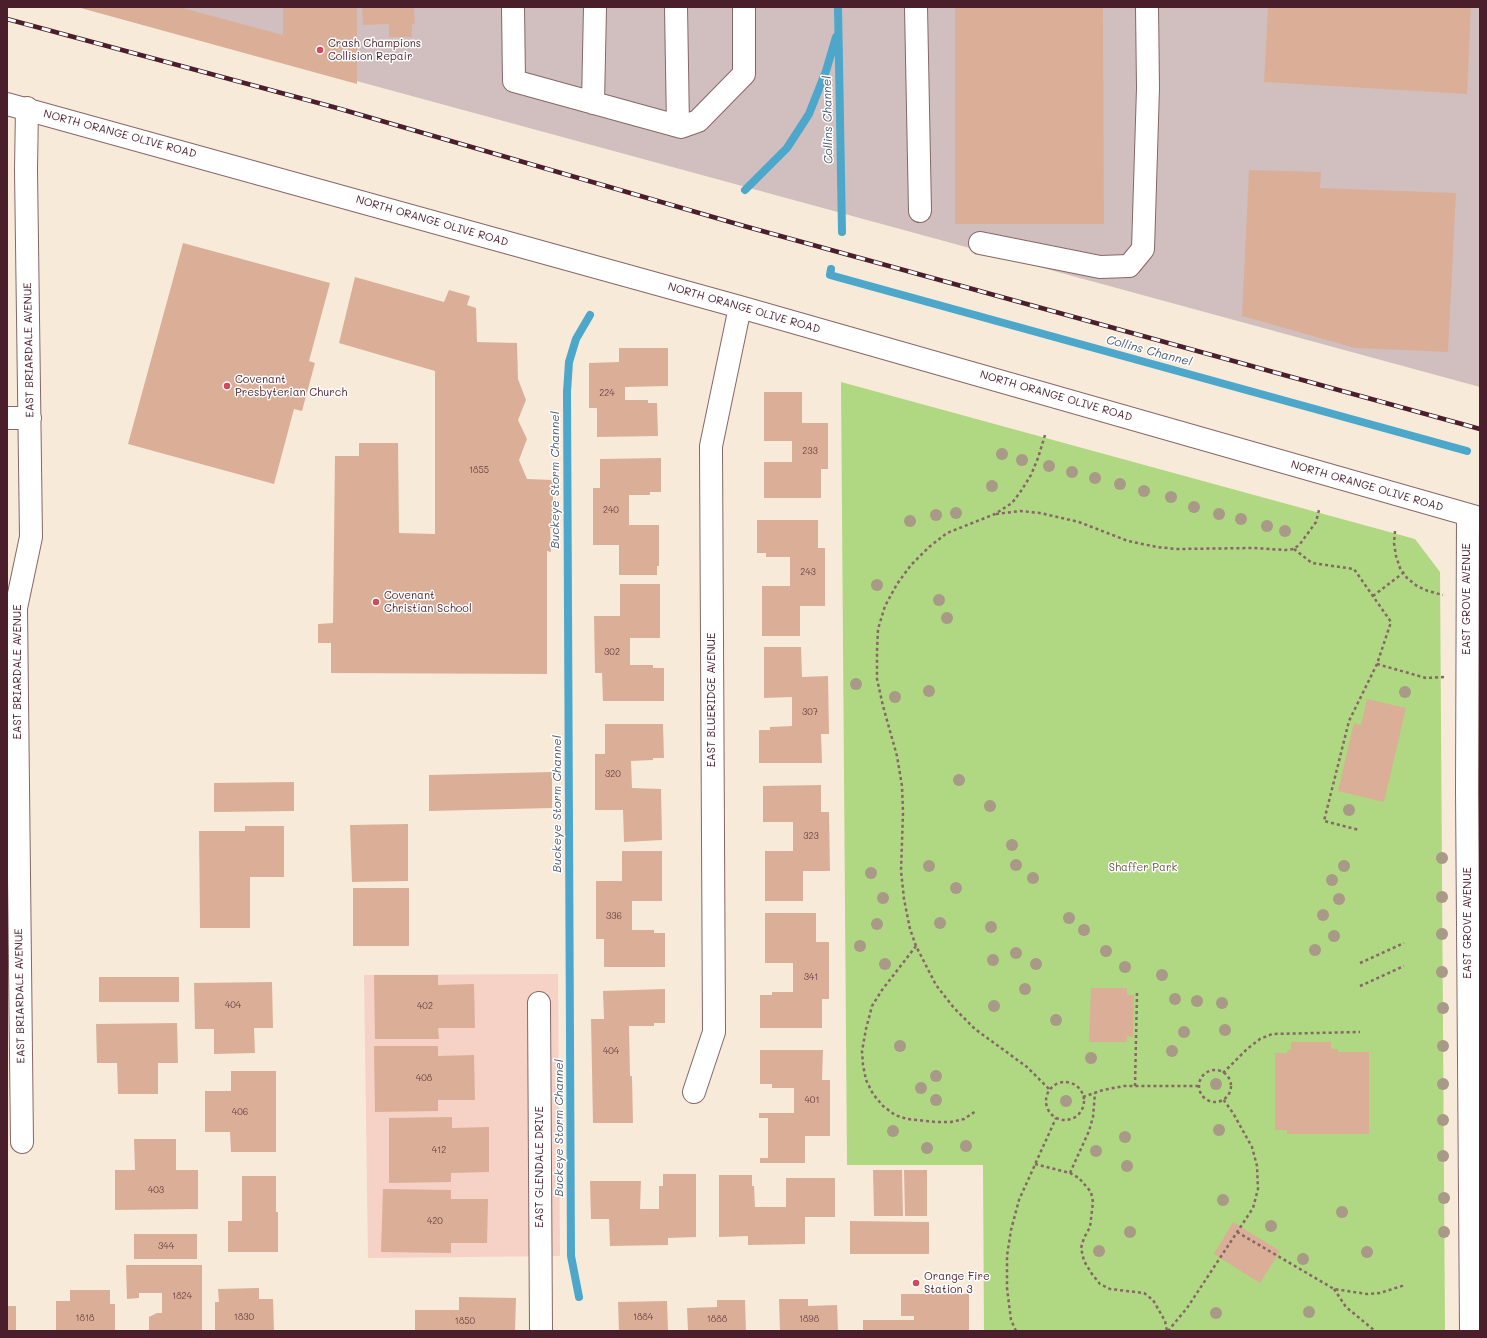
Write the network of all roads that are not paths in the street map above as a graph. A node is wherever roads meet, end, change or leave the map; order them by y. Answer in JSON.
{"nodes":[{"id":1,"x":513,"y":7,"type":"edge"},
{"id":2,"x":595,"y":7,"type":"edge"},
{"id":3,"x":676,"y":7,"type":"edge"},
{"id":4,"x":744,"y":7,"type":"edge"},
{"id":5,"x":916,"y":7,"type":"edge"},
{"id":6,"x":1147,"y":7,"type":"edge"},
{"id":7,"x":593,"y":103,"type":"junction"},
{"id":8,"x":17,"y":106,"type":"edge"},
{"id":9,"x":678,"y":126,"type":"junction"},
{"id":10,"x":920,"y":211,"type":"dead end"},
{"id":11,"x":980,"y":243,"type":"dead end"},
{"id":12,"x":740,"y":307,"type":"junction"},
{"id":13,"x":7,"y":418,"type":"edge"},
{"id":14,"x":30,"y":418,"type":"junction"},
{"id":15,"x":1474,"y":516,"type":"edge"},
{"id":16,"x":12,"y":608,"type":"edge"},
{"id":17,"x":539,"y":1003,"type":"dead end"},
{"id":18,"x":694,"y":1092,"type":"dead end"},
{"id":19,"x":22,"y":1142,"type":"dead end"},
{"id":20,"x":1475,"y":1182,"type":"edge"},
{"id":21,"x":541,"y":1331,"type":"edge"},
{"id":22,"x":1471,"y":1331,"type":"edge"}],
"edges":[{"from":1,"to":7,"type":"street"},
{"from":2,"to":7,"type":"street"},
{"from":3,"to":9,"type":"street"},
{"from":4,"to":9,"type":"street"},
{"from":5,"to":10,"type":"street"},
{"from":6,"to":11,"type":"street"},
{"from":7,"to":9,"type":"street"},
{"from":8,"to":12,"type":"street","name":"NORTH ORANGE OLIVE ROAD"},
{"from":8,"to":14,"type":"street","name":"EAST BRIARDALE AVENUE"},
{"from":12,"to":15,"type":"street","name":"NORTH ORANGE OLIVE ROAD"},
{"from":12,"to":18,"type":"street","name":"EAST BLUERIDGE AVENUE"},
{"from":13,"to":14,"type":"street"},
{"from":14,"to":16,"type":"street","name":"EAST BRIARDALE AVENUE"},
{"from":15,"to":20,"type":"street","name":"EAST GROVE AVENUE"},
{"from":16,"to":19,"type":"street","name":"EAST BRIARDALE AVENUE"},
{"from":17,"to":21,"type":"street","name":"EAST GLENDALE DRIVE"},
{"from":20,"to":22,"type":"street","name":"EAST GROVE AVENUE"}]}
